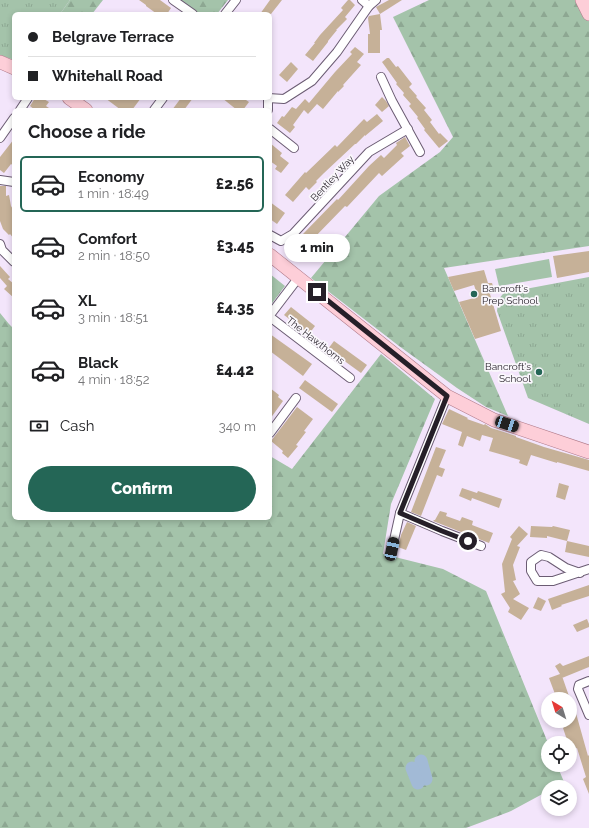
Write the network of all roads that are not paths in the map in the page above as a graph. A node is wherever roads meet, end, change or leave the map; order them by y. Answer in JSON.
{"nodes":[{"id":1,"x":173,"y":0,"type":"edge"},
{"id":2,"x":236,"y":0,"type":"edge"},
{"id":3,"x":362,"y":0,"type":"edge"},
{"id":4,"x":376,"y":0,"type":"edge"},
{"id":5,"x":582,"y":0,"type":"edge"},
{"id":6,"x":369,"y":6,"type":"junction"},
{"id":7,"x":190,"y":12,"type":"edge"},
{"id":8,"x":227,"y":12,"type":"edge"},
{"id":9,"x":589,"y":14,"type":"edge"},
{"id":10,"x":0,"y":62,"type":"edge"},
{"id":11,"x":12,"y":67,"type":"edge"},
{"id":12,"x":381,"y":77,"type":"dead end"},
{"id":13,"x":272,"y":98,"type":"edge"},
{"id":14,"x":72,"y":100,"type":"edge"},
{"id":15,"x":83,"y":108,"type":"edge"},
{"id":16,"x":12,"y":121,"type":"edge"},
{"id":17,"x":408,"y":129,"type":"junction"},
{"id":18,"x":272,"y":131,"type":"edge"},
{"id":19,"x":0,"y":138,"type":"edge"},
{"id":20,"x":294,"y":148,"type":"dead end"},
{"id":21,"x":420,"y":152,"type":"dead end"},
{"id":22,"x":0,"y":180,"type":"edge"},
{"id":23,"x":12,"y":182,"type":"edge"},
{"id":24,"x":272,"y":236,"type":"edge"},
{"id":25,"x":0,"y":244,"type":"edge"},
{"id":26,"x":272,"y":257,"type":"edge"},
{"id":27,"x":12,"y":260,"type":"edge"},
{"id":28,"x":298,"y":277,"type":"junction"},
{"id":29,"x":272,"y":313,"type":"edge"},
{"id":30,"x":272,"y":318,"type":"edge"},
{"id":31,"x":350,"y":378,"type":"dead end"},
{"id":32,"x":447,"y":396,"type":"junction"},
{"id":33,"x":296,"y":398,"type":"dead end"},
{"id":34,"x":272,"y":430,"type":"edge"},
{"id":35,"x":589,"y":452,"type":"edge"},
{"id":36,"x":400,"y":513,"type":"junction"},
{"id":37,"x":481,"y":546,"type":"dead end"},
{"id":38,"x":392,"y":549,"type":"dead end"},
{"id":39,"x":589,"y":570,"type":"edge"},
{"id":40,"x":580,"y":573,"type":"junction"},
{"id":41,"x":589,"y":681,"type":"edge"},
{"id":42,"x":589,"y":715,"type":"edge"}],
"edges":[{"from":1,"to":7,"type":"street"},
{"from":2,"to":8,"type":"street"},
{"from":3,"to":6,"type":"street"},
{"from":4,"to":6,"type":"street"},
{"from":5,"to":9,"type":"main road"},
{"from":6,"to":13,"type":"street"},
{"from":10,"to":11,"type":"main road"},
{"from":12,"to":17,"type":"street"},
{"from":14,"to":15,"type":"main road"},
{"from":16,"to":19,"type":"street"},
{"from":17,"to":21,"type":"street"},
{"from":17,"to":24,"type":"street","name":"Bentley Way"},
{"from":18,"to":20,"type":"street"},
{"from":22,"to":23,"type":"street"},
{"from":25,"to":27,"type":"street"},
{"from":26,"to":28,"type":"main road"},
{"from":28,"to":29,"type":"street"},
{"from":28,"to":32,"type":"main road"},
{"from":30,"to":31,"type":"street","name":"The Hawthorns"},
{"from":32,"to":35,"type":"main road"},
{"from":32,"to":36,"type":"street"},
{"from":33,"to":34,"type":"street"},
{"from":36,"to":37,"type":"street"},
{"from":36,"to":38,"type":"street"},
{"from":39,"to":40,"type":"street"},
{"from":40,"to":40,"type":"street"},
{"from":41,"to":42,"type":"street"}]}
